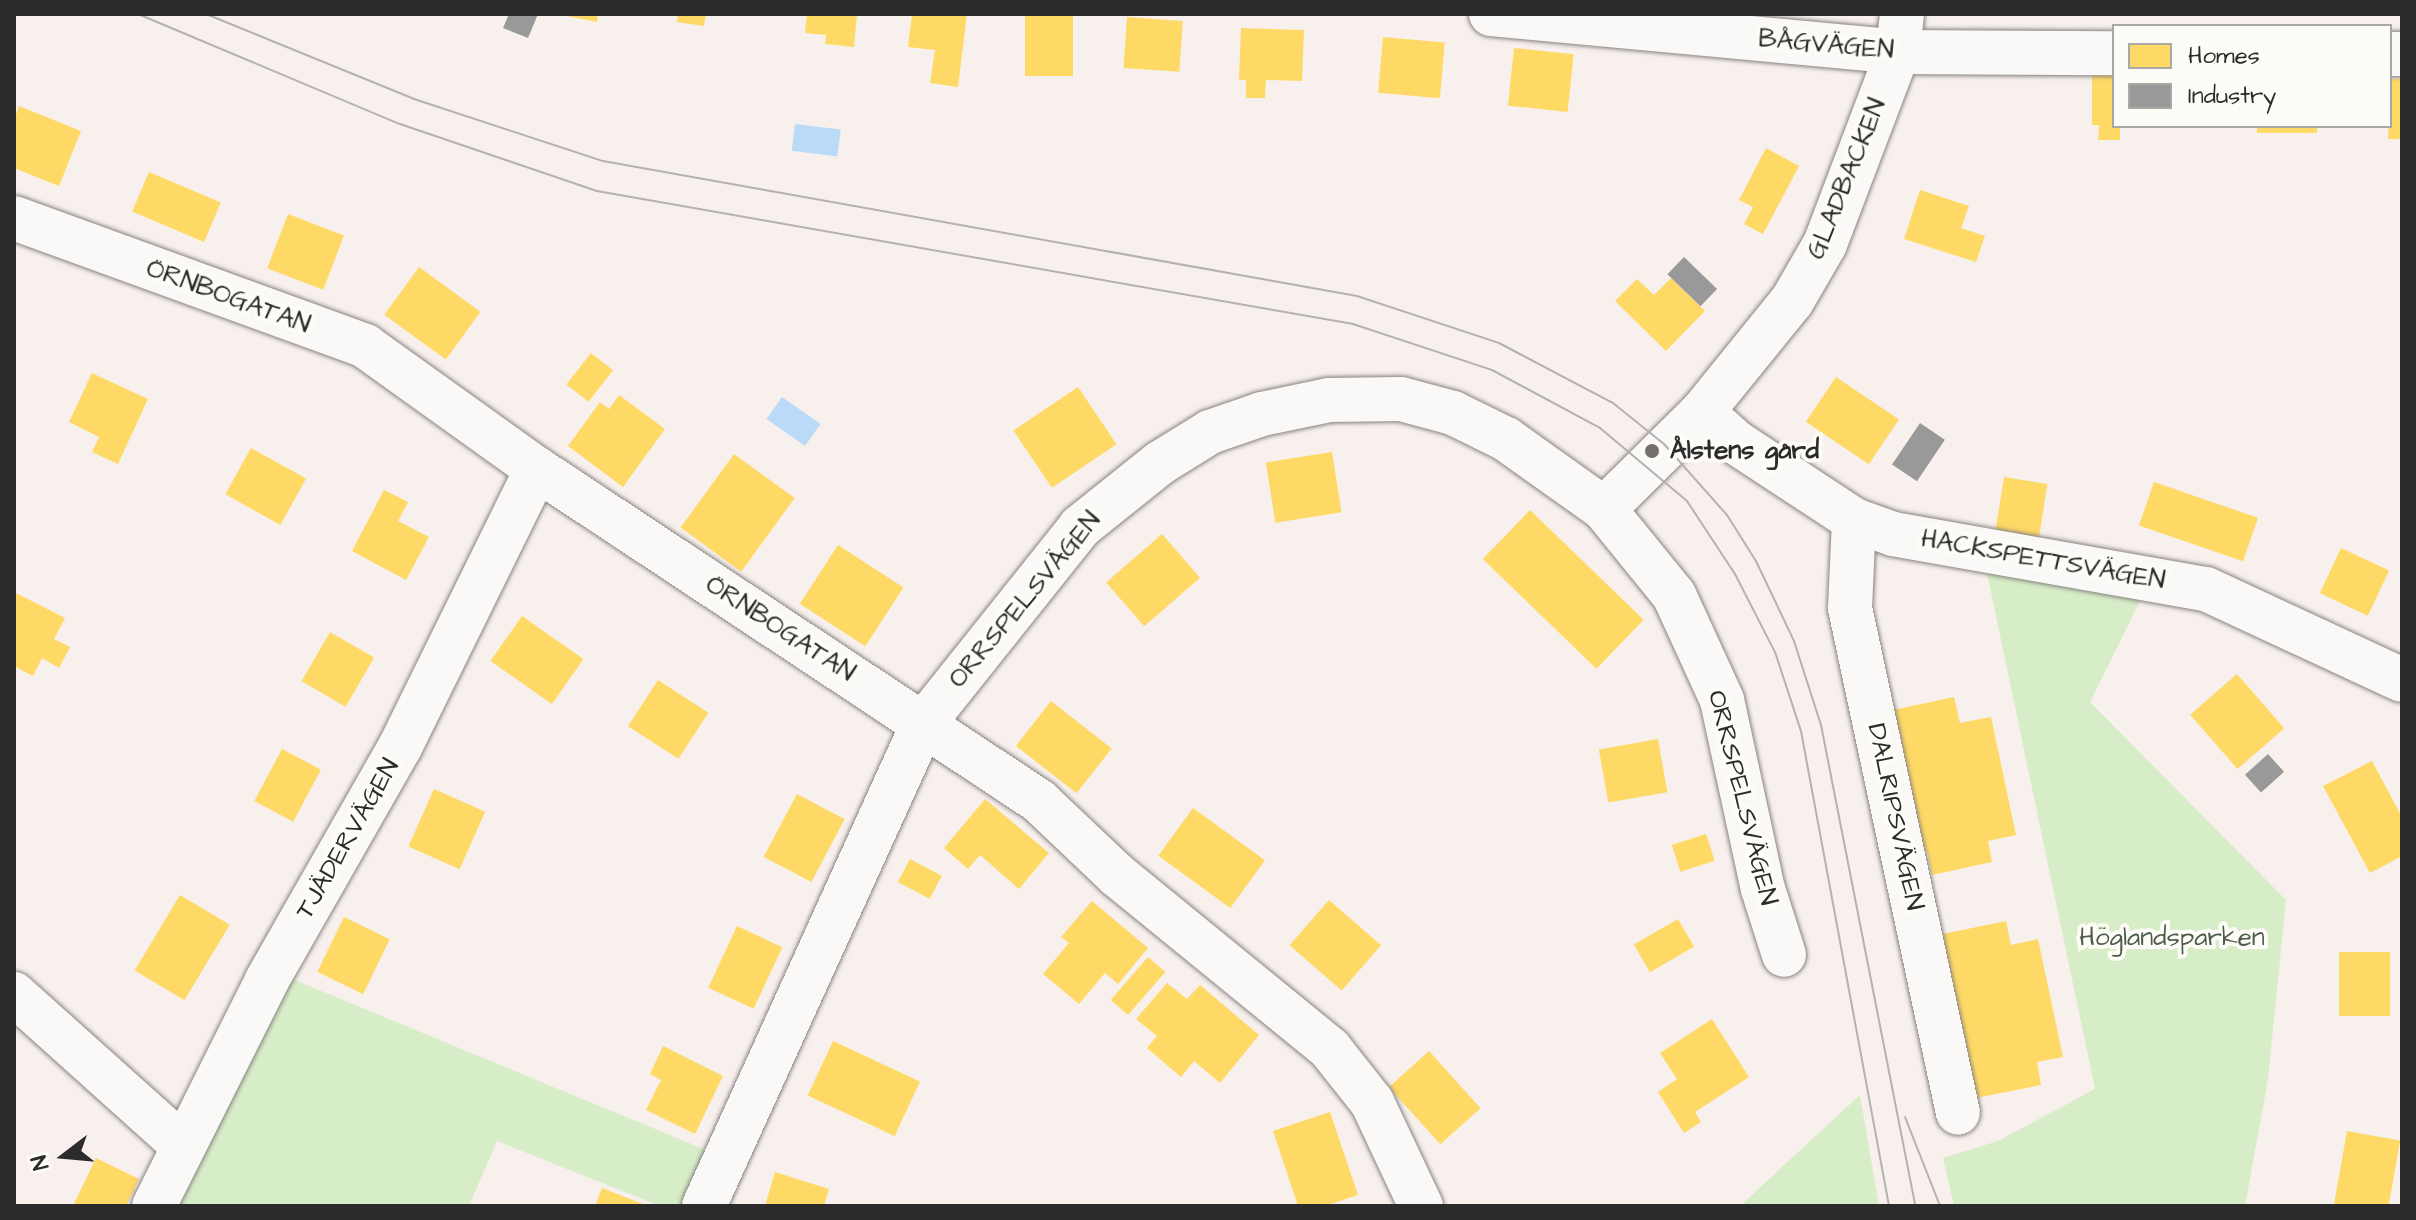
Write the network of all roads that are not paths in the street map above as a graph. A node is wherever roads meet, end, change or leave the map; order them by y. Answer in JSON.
{"nodes":[{"id":1,"x":1491,"y":14,"type":"edge"},
{"id":2,"x":1900,"y":33,"type":"edge"},
{"id":3,"x":2112,"y":53,"type":"edge"},
{"id":4,"x":14,"y":218,"type":"edge"},
{"id":5,"x":1702,"y":412,"type":"junction"},
{"id":6,"x":537,"y":469,"type":"junction"},
{"id":7,"x":1604,"y":509,"type":"junction"},
{"id":8,"x":1854,"y":520,"type":"junction"},
{"id":9,"x":2402,"y":680,"type":"edge"},
{"id":10,"x":923,"y":724,"type":"junction"},
{"id":11,"x":1784,"y":955,"type":"dead end"},
{"id":12,"x":14,"y":994,"type":"edge"},
{"id":13,"x":1958,"y":1113,"type":"dead end"},
{"id":14,"x":181,"y":1144,"type":"junction"},
{"id":15,"x":154,"y":1206,"type":"edge"},
{"id":16,"x":704,"y":1206,"type":"edge"},
{"id":17,"x":1421,"y":1206,"type":"edge"}],
"edges":[{"from":1,"to":2,"type":"street","name":"BÅGVÄGEN"},
{"from":2,"to":3,"type":"street","name":"BÅGVÄGEN"},
{"from":2,"to":5,"type":"street","name":"GLADBACKEN"},
{"from":4,"to":6,"type":"street","name":"ÖRNBOGATAN"},
{"from":5,"to":7,"type":"street","name":"GLADBACKEN"},
{"from":5,"to":8,"type":"street","name":"HACKSPETTSVÄGEN"},
{"from":6,"to":10,"type":"street","name":"ÖRNBOGATAN"},
{"from":6,"to":14,"type":"street","name":"TJÄDERVÄGEN"},
{"from":7,"to":10,"type":"street","name":"ORRSPELSVÄGEN"},
{"from":7,"to":11,"type":"street","name":"ORRSPELSVÄGEN"},
{"from":8,"to":9,"type":"street","name":"HACKSPETTSVÄGEN"},
{"from":8,"to":13,"type":"street","name":"DALRIPSVÄGEN"},
{"from":10,"to":16,"type":"street","name":"ORRSPELSVÄGEN"},
{"from":10,"to":17,"type":"street","name":"ÖRNBOGATAN"},
{"from":12,"to":14,"type":"street"},
{"from":14,"to":15,"type":"street","name":"TJÄDERVÄGEN"}]}
